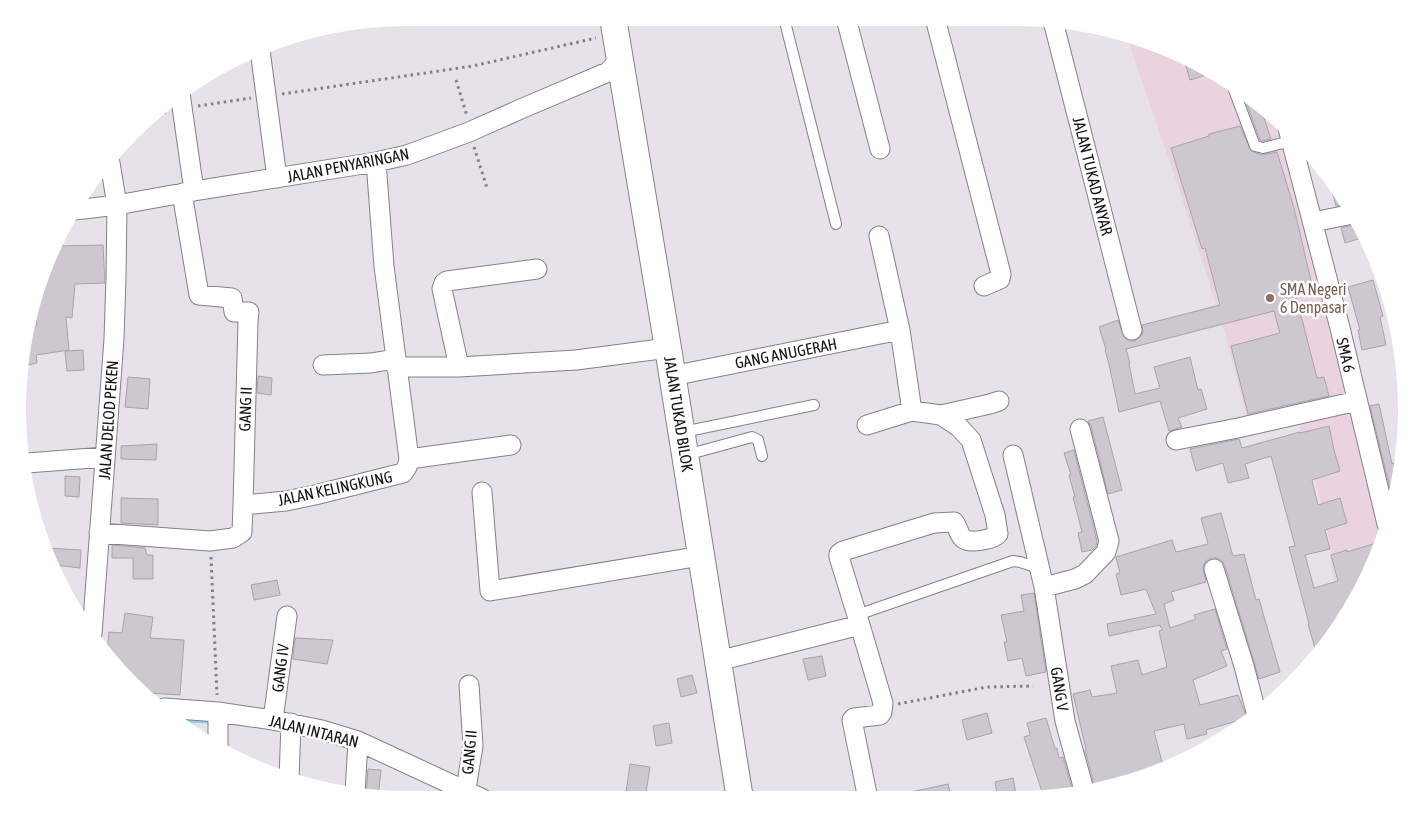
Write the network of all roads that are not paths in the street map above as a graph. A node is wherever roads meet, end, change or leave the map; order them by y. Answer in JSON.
{"nodes":[{"id":1,"x":614,"y":26,"type":"edge"},
{"id":2,"x":786,"y":26,"type":"edge"},
{"id":3,"x":848,"y":26,"type":"edge"},
{"id":4,"x":937,"y":26,"type":"edge"},
{"id":5,"x":1055,"y":29,"type":"edge"},
{"id":6,"x":261,"y":56,"type":"edge"},
{"id":7,"x":617,"y":69,"type":"junction"},
{"id":8,"x":1237,"y":97,"type":"edge"},
{"id":9,"x":176,"y":104,"type":"edge"},
{"id":10,"x":1285,"y":137,"type":"edge"},
{"id":11,"x":1293,"y":145,"type":"edge"},
{"id":12,"x":880,"y":149,"type":"dead end"},
{"id":13,"x":376,"y":162,"type":"junction"},
{"id":14,"x":111,"y":169,"type":"edge"},
{"id":15,"x":276,"y":178,"type":"junction"},
{"id":16,"x":188,"y":192,"type":"junction"},
{"id":17,"x":117,"y":205,"type":"junction"},
{"id":18,"x":82,"y":209,"type":"edge"},
{"id":19,"x":1346,"y":215,"type":"edge"},
{"id":20,"x":1313,"y":222,"type":"junction"},
{"id":21,"x":836,"y":224,"type":"dead end"},
{"id":22,"x":879,"y":236,"type":"dead end"},
{"id":23,"x":537,"y":268,"type":"dead end"},
{"id":24,"x":984,"y":286,"type":"dead end"},
{"id":25,"x":900,"y":330,"type":"junction"},
{"id":26,"x":1132,"y":330,"type":"dead end"},
{"id":27,"x":668,"y":348,"type":"junction"},
{"id":28,"x":396,"y":362,"type":"junction"},
{"id":29,"x":323,"y":365,"type":"dead end"},
{"id":30,"x":459,"y":367,"type":"junction"},
{"id":31,"x":672,"y":376,"type":"junction"},
{"id":32,"x":998,"y":401,"type":"dead end"},
{"id":33,"x":1357,"y":401,"type":"junction"},
{"id":34,"x":814,"y":405,"type":"dead end"},
{"id":35,"x":912,"y":411,"type":"junction"},
{"id":36,"x":941,"y":415,"type":"junction"},
{"id":37,"x":867,"y":425,"type":"dead end"},
{"id":38,"x":1080,"y":429,"type":"dead end"},
{"id":39,"x":1176,"y":440,"type":"dead end"},
{"id":40,"x":683,"y":444,"type":"junction"},
{"id":41,"x":511,"y":445,"type":"dead end"},
{"id":42,"x":1013,"y":455,"type":"dead end"},
{"id":43,"x":762,"y":456,"type":"dead end"},
{"id":44,"x":105,"y":458,"type":"junction"},
{"id":45,"x":409,"y":459,"type":"junction"},
{"id":46,"x":31,"y":463,"type":"edge"},
{"id":47,"x":482,"y":492,"type":"dead end"},
{"id":48,"x":243,"y":505,"type":"junction"},
{"id":49,"x":1384,"y":511,"type":"edge"},
{"id":50,"x":99,"y":533,"type":"junction"},
{"id":51,"x":701,"y":556,"type":"junction"},
{"id":52,"x":1039,"y":568,"type":"junction"},
{"id":53,"x":1214,"y":569,"type":"dead end"},
{"id":54,"x":1044,"y":587,"type":"junction"},
{"id":55,"x":286,"y":616,"type":"dead end"},
{"id":56,"x":859,"y":620,"type":"junction"},
{"id":57,"x":93,"y":623,"type":"edge"},
{"id":58,"x":718,"y":661,"type":"junction"},
{"id":59,"x":469,"y":685,"type":"dead end"},
{"id":60,"x":1255,"y":707,"type":"edge"},
{"id":61,"x":172,"y":709,"type":"edge"},
{"id":62,"x":218,"y":712,"type":"junction"},
{"id":63,"x":282,"y":722,"type":"junction"},
{"id":64,"x":218,"y":740,"type":"edge"},
{"id":65,"x":358,"y":741,"type":"junction"},
{"id":66,"x":288,"y":771,"type":"edge"},
{"id":67,"x":1082,"y":784,"type":"edge"},
{"id":68,"x":355,"y":786,"type":"edge"},
{"id":69,"x":466,"y":790,"type":"joint"},
{"id":70,"x":739,"y":791,"type":"edge"},
{"id":71,"x":866,"y":791,"type":"edge"}],
"edges":[{"from":1,"to":7,"type":"street","name":"JALAN TUKAD BILOK"},
{"from":2,"to":21,"type":"lane"},
{"from":3,"to":12,"type":"street"},
{"from":4,"to":24,"type":"street"},
{"from":5,"to":26,"type":"street","name":"JALAN TUKAD ANYAR"},
{"from":6,"to":15,"type":"street"},
{"from":7,"to":13,"type":"street","name":"JALAN PENYARINGAN"},
{"from":7,"to":27,"type":"street","name":"JALAN TUKAD BILOK"},
{"from":8,"to":10,"type":"lane"},
{"from":9,"to":16,"type":"street"},
{"from":11,"to":20,"type":"street","name":"SMA 6"},
{"from":13,"to":15,"type":"street","name":"JALAN PENYARINGAN"},
{"from":13,"to":28,"type":"street","name":"JALAN KELINGKUNG"},
{"from":14,"to":17,"type":"street","name":"JALAN DELOD PEKEN"},
{"from":15,"to":16,"type":"street","name":"JALAN PENYARINGAN"},
{"from":16,"to":17,"type":"street","name":"JALAN PENYARINGAN"},
{"from":16,"to":48,"type":"street","name":"GANG II"},
{"from":17,"to":18,"type":"street","name":"JALAN PENYARINGAN"},
{"from":17,"to":44,"type":"street","name":"JALAN DELOD PEKEN"},
{"from":19,"to":20,"type":"street"},
{"from":20,"to":33,"type":"street","name":"SMA 6"},
{"from":22,"to":25,"type":"street"},
{"from":23,"to":30,"type":"street"},
{"from":25,"to":31,"type":"street","name":"GANG ANUGERAH"},
{"from":25,"to":35,"type":"street"},
{"from":27,"to":30,"type":"street"},
{"from":27,"to":31,"type":"street","name":"JALAN TUKAD BILOK"},
{"from":28,"to":29,"type":"street"},
{"from":28,"to":30,"type":"street"},
{"from":28,"to":45,"type":"street","name":"JALAN KELINGKUNG"},
{"from":31,"to":40,"type":"street","name":"JALAN TUKAD BILOK"},
{"from":32,"to":36,"type":"street"},
{"from":33,"to":39,"type":"street"},
{"from":33,"to":49,"type":"street","name":"SMA 6"},
{"from":34,"to":40,"type":"lane"},
{"from":35,"to":36,"type":"street"},
{"from":35,"to":37,"type":"street"},
{"from":36,"to":56,"type":"street"},
{"from":38,"to":54,"type":"street"},
{"from":40,"to":43,"type":"lane"},
{"from":40,"to":51,"type":"street","name":"JALAN TUKAD BILOK"},
{"from":41,"to":45,"type":"street"},
{"from":42,"to":52,"type":"street","name":"GANG V"},
{"from":44,"to":46,"type":"street"},
{"from":44,"to":50,"type":"street","name":"JALAN DELOD PEKEN"},
{"from":45,"to":48,"type":"street","name":"JALAN KELINGKUNG"},
{"from":47,"to":51,"type":"street"},
{"from":48,"to":50,"type":"street"},
{"from":50,"to":57,"type":"street","name":"JALAN DELOD PEKEN"},
{"from":51,"to":58,"type":"street","name":"JALAN TUKAD BILOK"},
{"from":52,"to":54,"type":"street","name":"GANG V"},
{"from":52,"to":56,"type":"lane"},
{"from":53,"to":60,"type":"street"},
{"from":54,"to":67,"type":"street","name":"GANG V"},
{"from":55,"to":63,"type":"street","name":"GANG IV"},
{"from":56,"to":58,"type":"street"},
{"from":56,"to":71,"type":"street"},
{"from":58,"to":70,"type":"street","name":"JALAN TUKAD BILOK"},
{"from":59,"to":69,"type":"street","name":"GANG II"},
{"from":61,"to":62,"type":"street","name":"JALAN INTARAN"},
{"from":62,"to":63,"type":"street","name":"JALAN INTARAN"},
{"from":62,"to":64,"type":"street"},
{"from":63,"to":65,"type":"street","name":"JALAN INTARAN"},
{"from":63,"to":66,"type":"street","name":"GANG IV"},
{"from":65,"to":68,"type":"street"},
{"from":65,"to":69,"type":"street","name":"JALAN INTARAN"}]}
